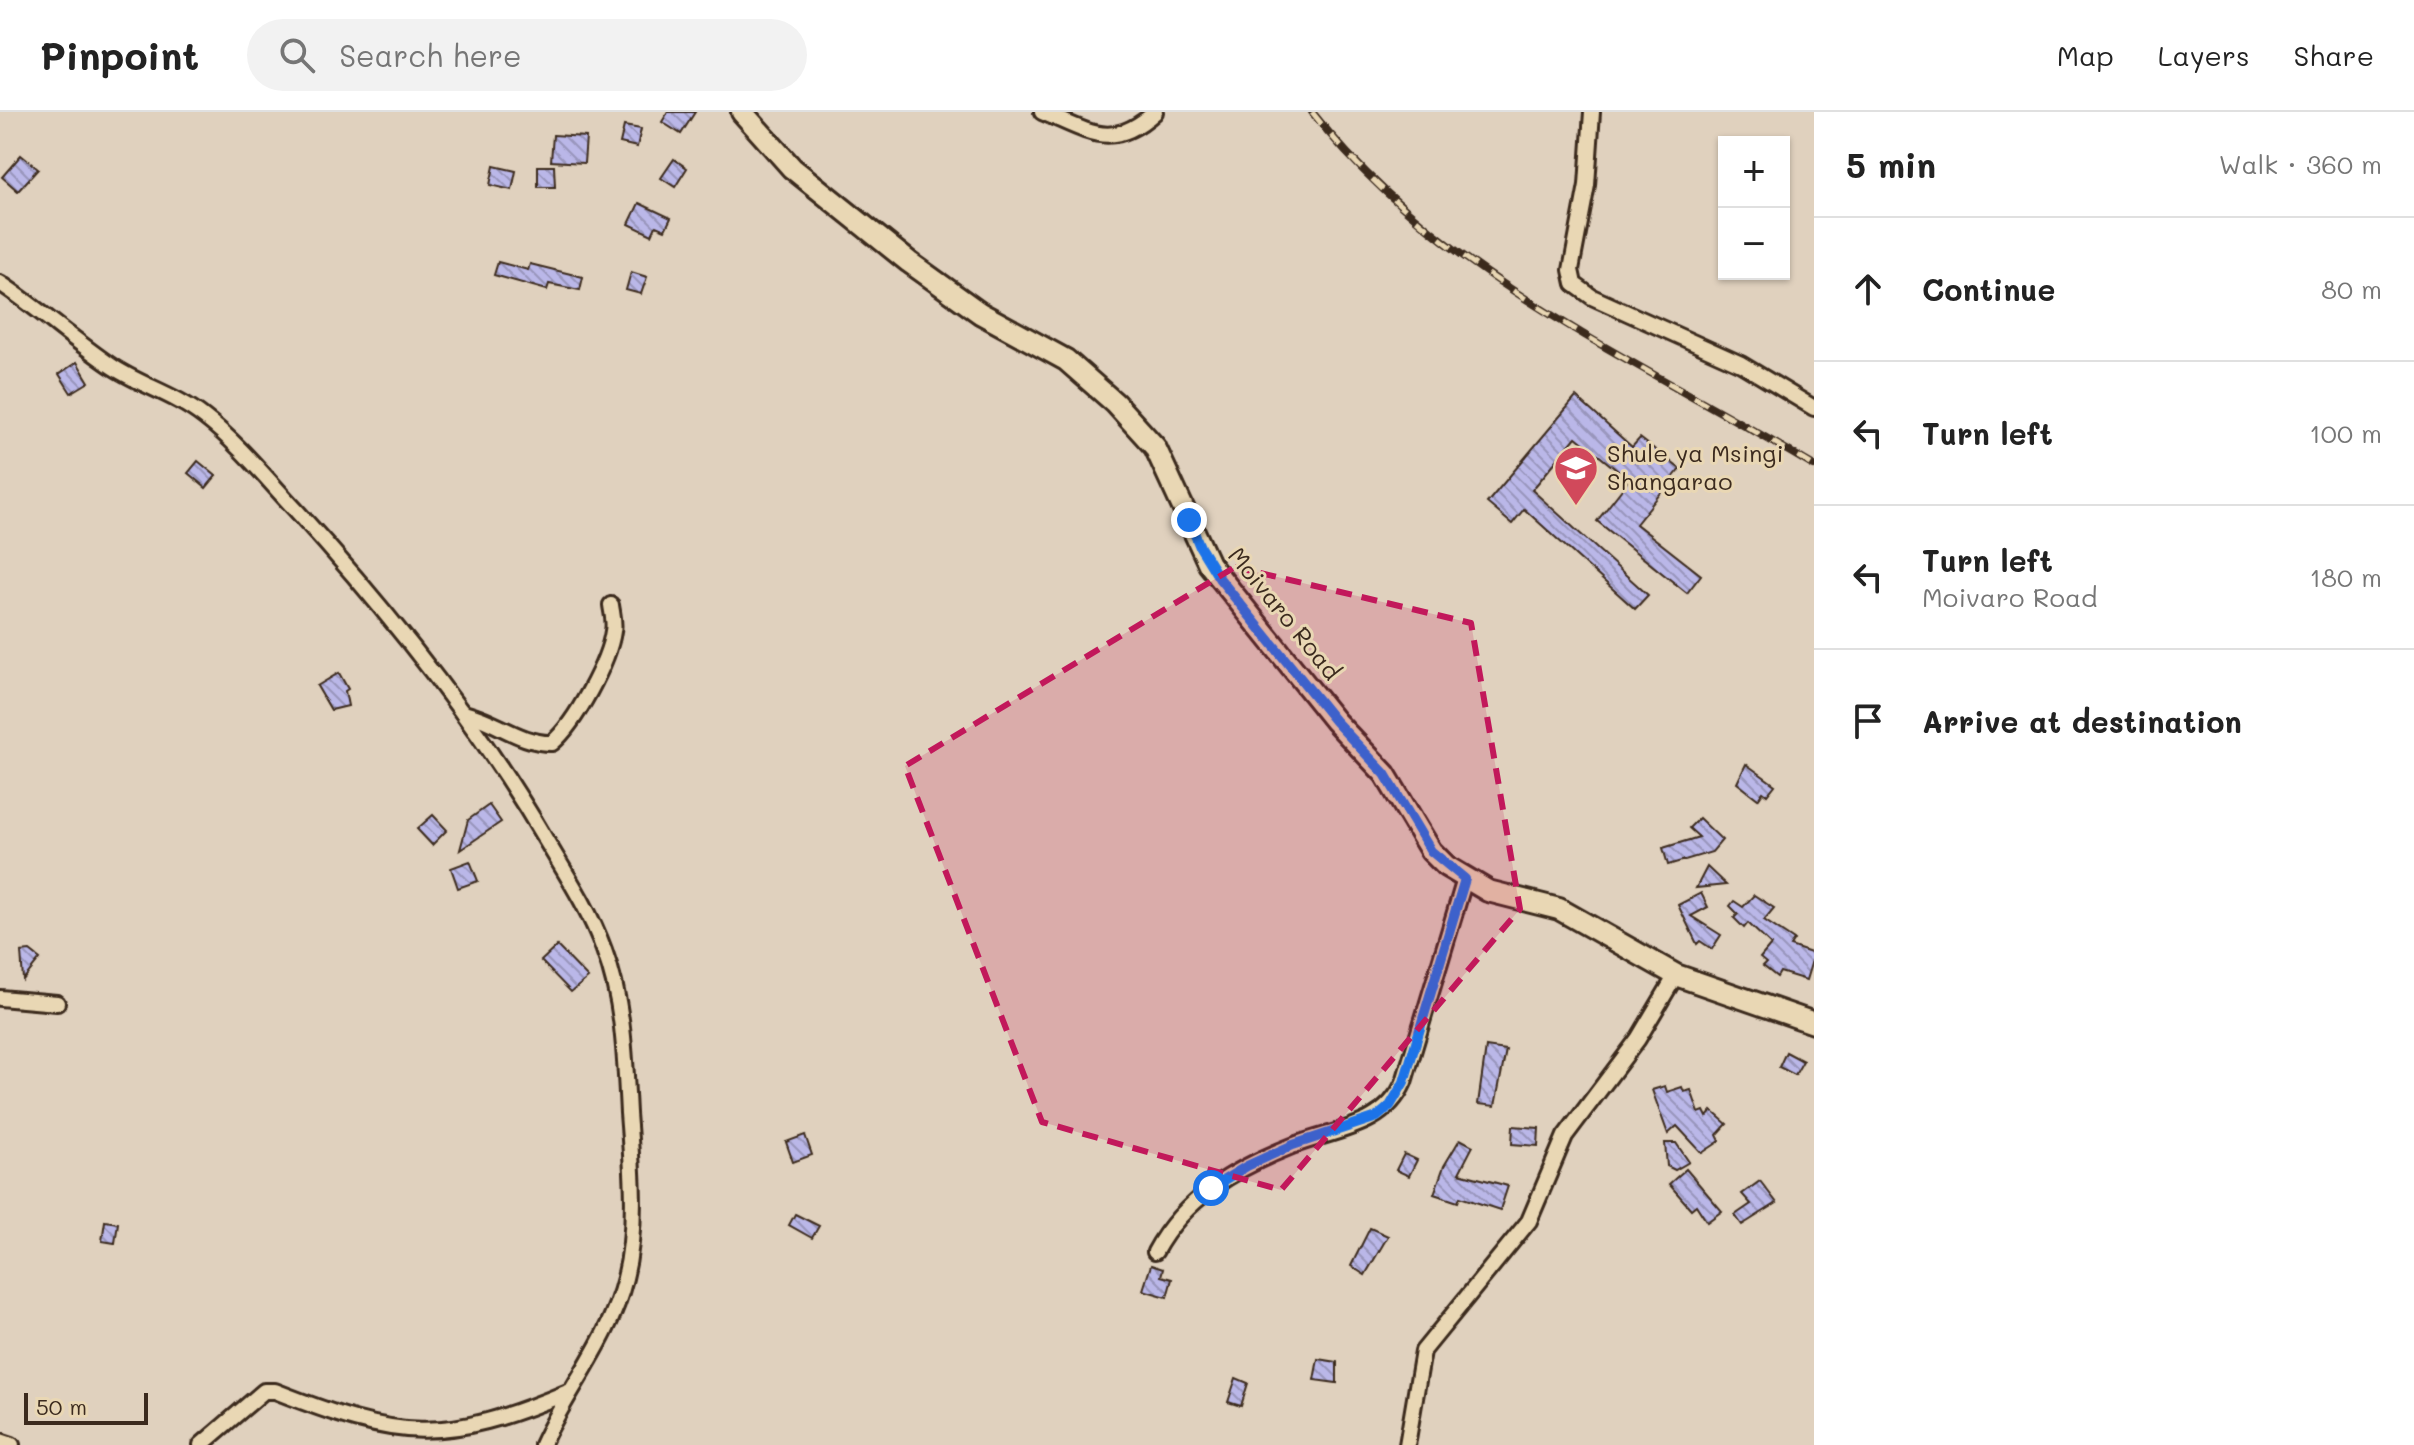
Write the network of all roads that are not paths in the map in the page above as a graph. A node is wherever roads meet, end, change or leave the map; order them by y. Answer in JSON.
{"nodes":[{"id":1,"x":742,"y":112,"type":"edge"},
{"id":2,"x":1042,"y":112,"type":"edge"},
{"id":3,"x":1155,"y":112,"type":"edge"},
{"id":4,"x":1592,"y":112,"type":"edge"},
{"id":5,"x":0,"y":283,"type":"edge"},
{"id":6,"x":1814,"y":408,"type":"edge"},
{"id":7,"x":611,"y":605,"type":"dead end"},
{"id":8,"x":463,"y":713,"type":"junction"},
{"id":9,"x":1465,"y":879,"type":"junction"},
{"id":10,"x":1676,"y":975,"type":"junction"},
{"id":11,"x":0,"y":998,"type":"edge"},
{"id":12,"x":57,"y":1003,"type":"dead end"},
{"id":13,"x":1814,"y":1023,"type":"edge"},
{"id":14,"x":1155,"y":1252,"type":"dead end"},
{"id":15,"x":568,"y":1392,"type":"junction"},
{"id":16,"x":0,"y":1441,"type":"edge"},
{"id":17,"x":12,"y":1445,"type":"edge"},
{"id":18,"x":201,"y":1445,"type":"edge"},
{"id":19,"x":542,"y":1445,"type":"edge"},
{"id":20,"x":1407,"y":1445,"type":"edge"}],
"edges":[{"from":1,"to":9,"type":"street","name":"Moivaro Road"},
{"from":2,"to":3,"type":"street"},
{"from":4,"to":6,"type":"street"},
{"from":5,"to":8,"type":"street"},
{"from":7,"to":8,"type":"street"},
{"from":8,"to":15,"type":"street"},
{"from":9,"to":10,"type":"street","name":"Moivaro Road"},
{"from":9,"to":14,"type":"street"},
{"from":10,"to":13,"type":"street","name":"Moivaro Road"},
{"from":10,"to":20,"type":"street"},
{"from":11,"to":12,"type":"street"},
{"from":15,"to":18,"type":"street"},
{"from":15,"to":19,"type":"street"},
{"from":16,"to":17,"type":"street"}]}
